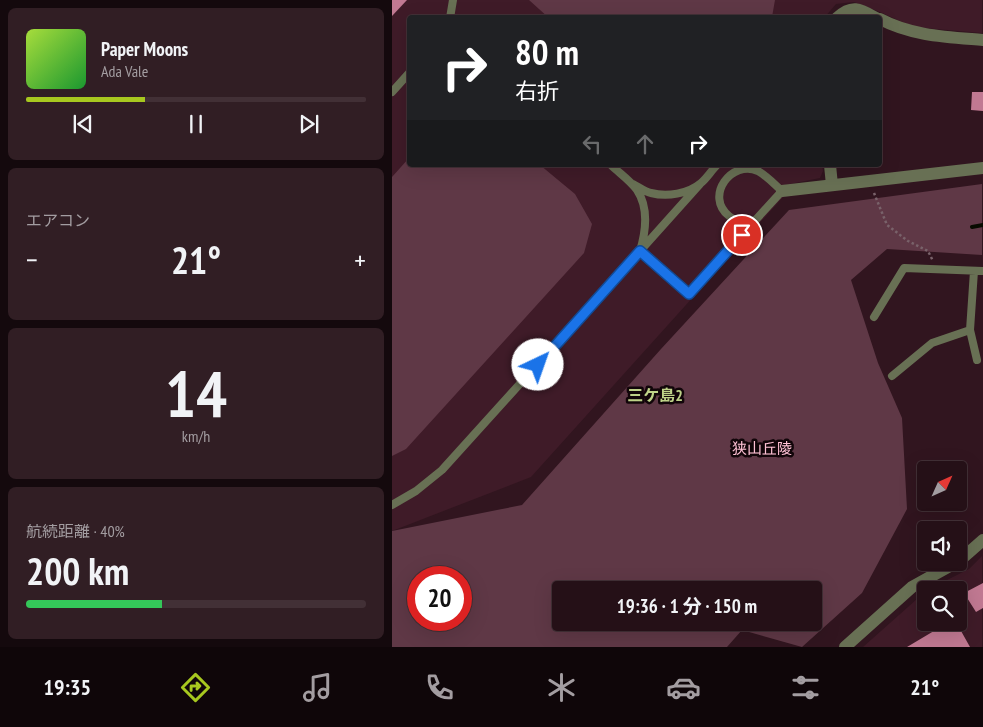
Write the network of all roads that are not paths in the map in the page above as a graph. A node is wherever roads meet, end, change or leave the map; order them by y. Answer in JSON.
{"nodes":[{"id":1,"x":453,"y":0,"type":"edge"},
{"id":2,"x":450,"y":15,"type":"edge"},
{"id":3,"x":840,"y":15,"type":"edge"},
{"id":4,"x":870,"y":15,"type":"edge"},
{"id":5,"x":882,"y":20,"type":"edge"},
{"id":6,"x":982,"y":40,"type":"edge"},
{"id":7,"x":407,"y":75,"type":"edge"},
{"id":8,"x":392,"y":92,"type":"edge"},
{"id":9,"x":613,"y":167,"type":"edge"},
{"id":10,"x":714,"y":167,"type":"edge"},
{"id":11,"x":830,"y":167,"type":"edge"},
{"id":12,"x":982,"y":168,"type":"edge"},
{"id":13,"x":630,"y":182,"type":"junction"},
{"id":14,"x":700,"y":184,"type":"junction"},
{"id":15,"x":832,"y":185,"type":"junction"},
{"id":16,"x":782,"y":191,"type":"junction"},
{"id":17,"x":755,"y":220,"type":"junction"},
{"id":18,"x":640,"y":251,"type":"junction"},
{"id":19,"x":974,"y":270,"type":"junction"},
{"id":20,"x":982,"y":271,"type":"edge"},
{"id":21,"x":874,"y":317,"type":"dead end"},
{"id":22,"x":970,"y":330,"type":"junction"},
{"id":23,"x":977,"y":360,"type":"dead end"},
{"id":24,"x":892,"y":376,"type":"dead end"},
{"id":25,"x":392,"y":504,"type":"edge"},
{"id":26,"x":982,"y":540,"type":"edge"},
{"id":27,"x":967,"y":553,"type":"edge"},
{"id":28,"x":941,"y":571,"type":"edge"},
{"id":29,"x":845,"y":647,"type":"edge"}],
"edges":[{"from":1,"to":2,"type":"lane"},
{"from":3,"to":4,"type":"street"},
{"from":5,"to":6,"type":"street"},
{"from":7,"to":8,"type":"lane"},
{"from":9,"to":13,"type":"lane"},
{"from":10,"to":14,"type":"lane"},
{"from":11,"to":15,"type":"street"},
{"from":12,"to":15,"type":"street"},
{"from":13,"to":14,"type":"lane"},
{"from":13,"to":18,"type":"lane"},
{"from":14,"to":18,"type":"lane"},
{"from":15,"to":16,"type":"street"},
{"from":16,"to":17,"type":"lane"},
{"from":16,"to":17,"type":"lane"},
{"from":17,"to":18,"type":"lane"},
{"from":18,"to":25,"type":"lane"},
{"from":19,"to":20,"type":"lane"},
{"from":19,"to":21,"type":"lane"},
{"from":19,"to":22,"type":"lane"},
{"from":22,"to":23,"type":"lane"},
{"from":22,"to":24,"type":"lane"},
{"from":26,"to":27,"type":"street"},
{"from":28,"to":29,"type":"street"}]}
